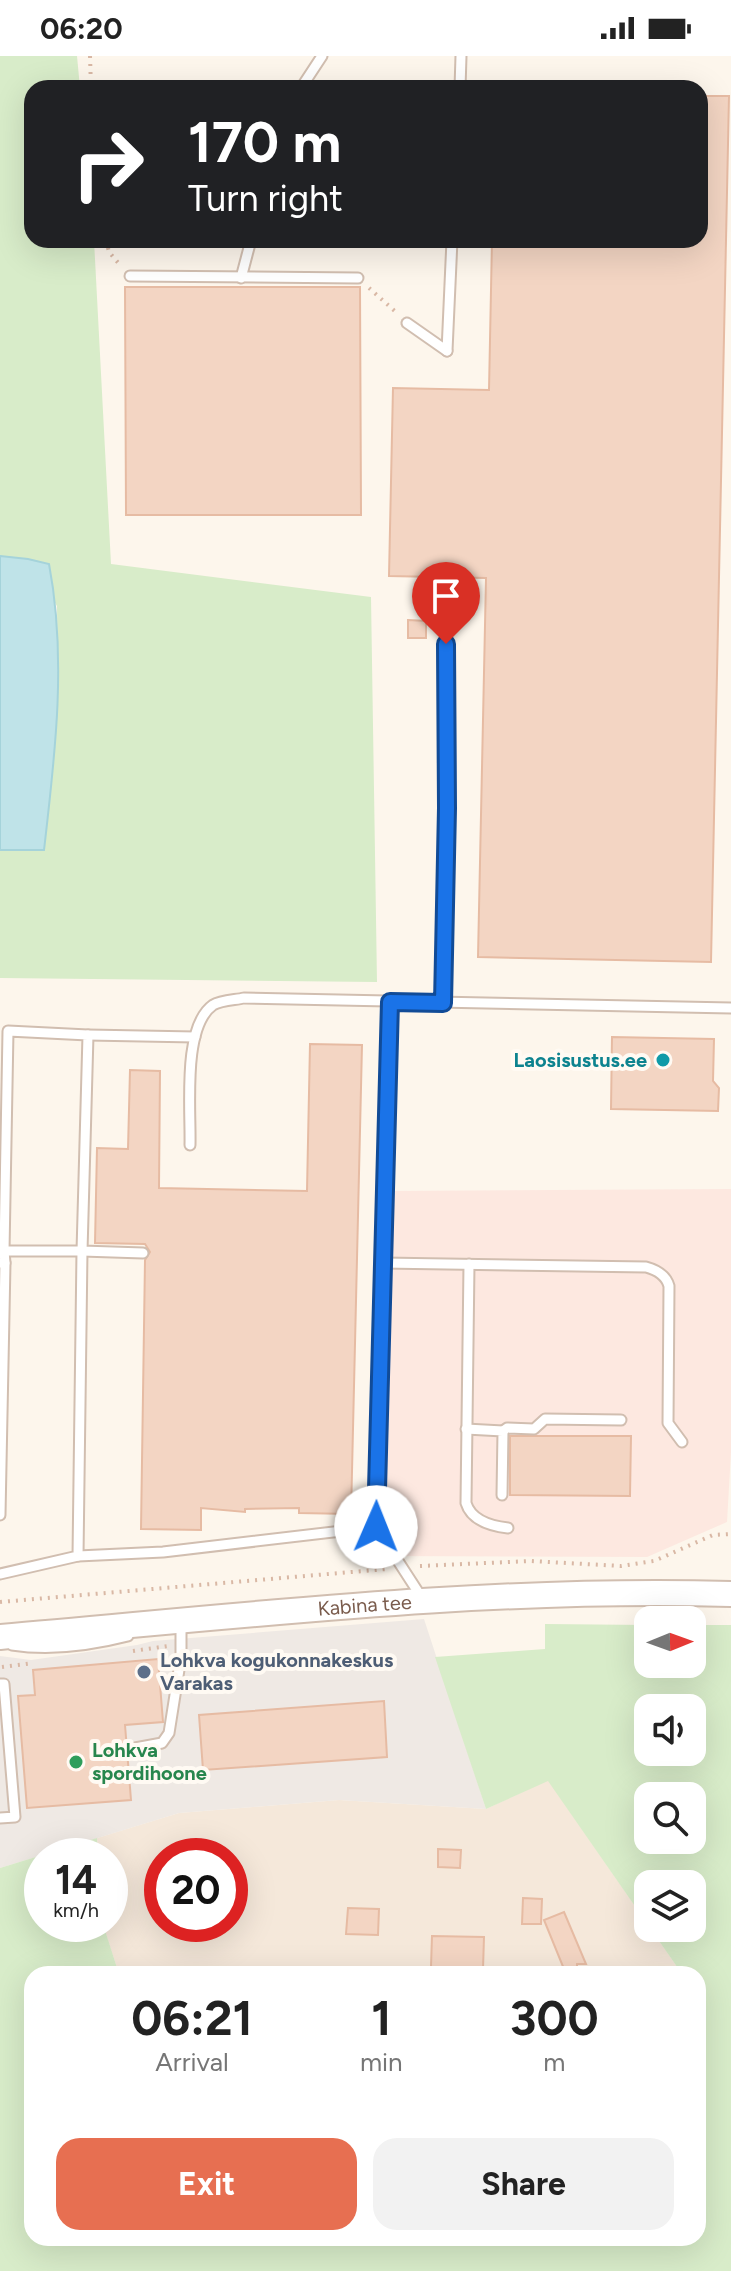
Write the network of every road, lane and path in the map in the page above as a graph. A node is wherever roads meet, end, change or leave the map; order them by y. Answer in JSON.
{"nodes":[{"id":1,"x":90,"y":56,"type":"edge"},
{"id":2,"x":322,"y":56,"type":"edge"},
{"id":3,"x":461,"y":56,"type":"edge"},
{"id":4,"x":91,"y":80,"type":"edge"},
{"id":5,"x":306,"y":80,"type":"edge"},
{"id":6,"x":460,"y":80,"type":"edge"},
{"id":7,"x":108,"y":248,"type":"edge"},
{"id":8,"x":249,"y":248,"type":"edge"},
{"id":9,"x":452,"y":248,"type":"edge"},
{"id":10,"x":130,"y":276,"type":"joint"},
{"id":11,"x":241,"y":278,"type":"junction"},
{"id":12,"x":358,"y":278,"type":"joint"},
{"id":13,"x":407,"y":323,"type":"joint"},
{"id":14,"x":446,"y":644,"type":"dead end"},
{"id":15,"x":390,"y":1002,"type":"junction"},
{"id":16,"x":443,"y":1003,"type":"junction"},
{"id":17,"x":731,"y":1008,"type":"edge"},
{"id":18,"x":88,"y":1035,"type":"junction"},
{"id":19,"x":195,"y":1037,"type":"junction"},
{"id":20,"x":190,"y":1145,"type":"dead end"},
{"id":21,"x":4,"y":1251,"type":"junction"},
{"id":22,"x":82,"y":1251,"type":"junction"},
{"id":23,"x":143,"y":1253,"type":"dead end"},
{"id":24,"x":2,"y":1263,"type":"edge"},
{"id":25,"x":383,"y":1263,"type":"junction"},
{"id":26,"x":469,"y":1264,"type":"junction"},
{"id":27,"x":621,"y":1420,"type":"dead end"},
{"id":28,"x":466,"y":1429,"type":"junction"},
{"id":29,"x":503,"y":1431,"type":"junction"},
{"id":30,"x":682,"y":1442,"type":"dead end"},
{"id":31,"x":502,"y":1495,"type":"dead end"},
{"id":32,"x":0,"y":1515,"type":"edge"},
{"id":33,"x":376,"y":1527,"type":"junction"},
{"id":34,"x":508,"y":1528,"type":"dead end"},
{"id":35,"x":731,"y":1534,"type":"edge"},
{"id":36,"x":78,"y":1556,"type":"junction"},
{"id":37,"x":404,"y":1567,"type":"junction"},
{"id":38,"x":0,"y":1574,"type":"edge"},
{"id":39,"x":731,"y":1594,"type":"edge"},
{"id":40,"x":424,"y":1601,"type":"junction"},
{"id":41,"x":0,"y":1602,"type":"edge"},
{"id":42,"x":182,"y":1633,"type":"junction"},
{"id":43,"x":0,"y":1637,"type":"edge"},
{"id":44,"x":0,"y":1644,"type":"edge"},
{"id":45,"x":120,"y":1652,"type":"dead end"},
{"id":46,"x":44,"y":1662,"type":"dead end"},
{"id":47,"x":0,"y":1668,"type":"edge"},
{"id":48,"x":0,"y":1684,"type":"edge"},
{"id":49,"x":135,"y":1748,"type":"dead end"},
{"id":50,"x":0,"y":1818,"type":"edge"}],
"edges":[{"from":1,"to":4,"type":"path"},
{"from":2,"to":5,"type":"lane"},
{"from":3,"to":6,"type":"lane"},
{"from":7,"to":10,"type":"path"},
{"from":8,"to":11,"type":"lane"},
{"from":9,"to":13,"type":"lane"},
{"from":10,"to":11,"type":"lane"},
{"from":11,"to":12,"type":"lane"},
{"from":12,"to":13,"type":"path"},
{"from":14,"to":16,"type":"lane"},
{"from":15,"to":16,"type":"lane"},
{"from":15,"to":19,"type":"lane"},
{"from":15,"to":25,"type":"lane"},
{"from":16,"to":17,"type":"lane"},
{"from":18,"to":19,"type":"lane"},
{"from":18,"to":21,"type":"lane"},
{"from":18,"to":22,"type":"lane"},
{"from":19,"to":20,"type":"lane"},
{"from":21,"to":22,"type":"lane"},
{"from":21,"to":24,"type":"lane"},
{"from":22,"to":23,"type":"lane"},
{"from":22,"to":36,"type":"lane"},
{"from":24,"to":32,"type":"lane"},
{"from":25,"to":26,"type":"lane"},
{"from":25,"to":33,"type":"lane"},
{"from":26,"to":28,"type":"lane"},
{"from":26,"to":30,"type":"lane"},
{"from":27,"to":29,"type":"lane"},
{"from":28,"to":29,"type":"lane"},
{"from":28,"to":34,"type":"lane"},
{"from":29,"to":31,"type":"lane"},
{"from":33,"to":36,"type":"lane"},
{"from":33,"to":37,"type":"lane"},
{"from":35,"to":37,"type":"path"},
{"from":36,"to":38,"type":"lane"},
{"from":37,"to":40,"type":"lane"},
{"from":37,"to":41,"type":"path"},
{"from":39,"to":40,"type":"street","name":"Kabina tee"},
{"from":40,"to":42,"type":"street","name":"Kabina tee"},
{"from":42,"to":43,"type":"street","name":"Kabina tee"},
{"from":42,"to":44,"type":"lane"},
{"from":42,"to":45,"type":"path"},
{"from":42,"to":49,"type":"lane"},
{"from":46,"to":47,"type":"path"},
{"from":48,"to":50,"type":"lane"}]}
